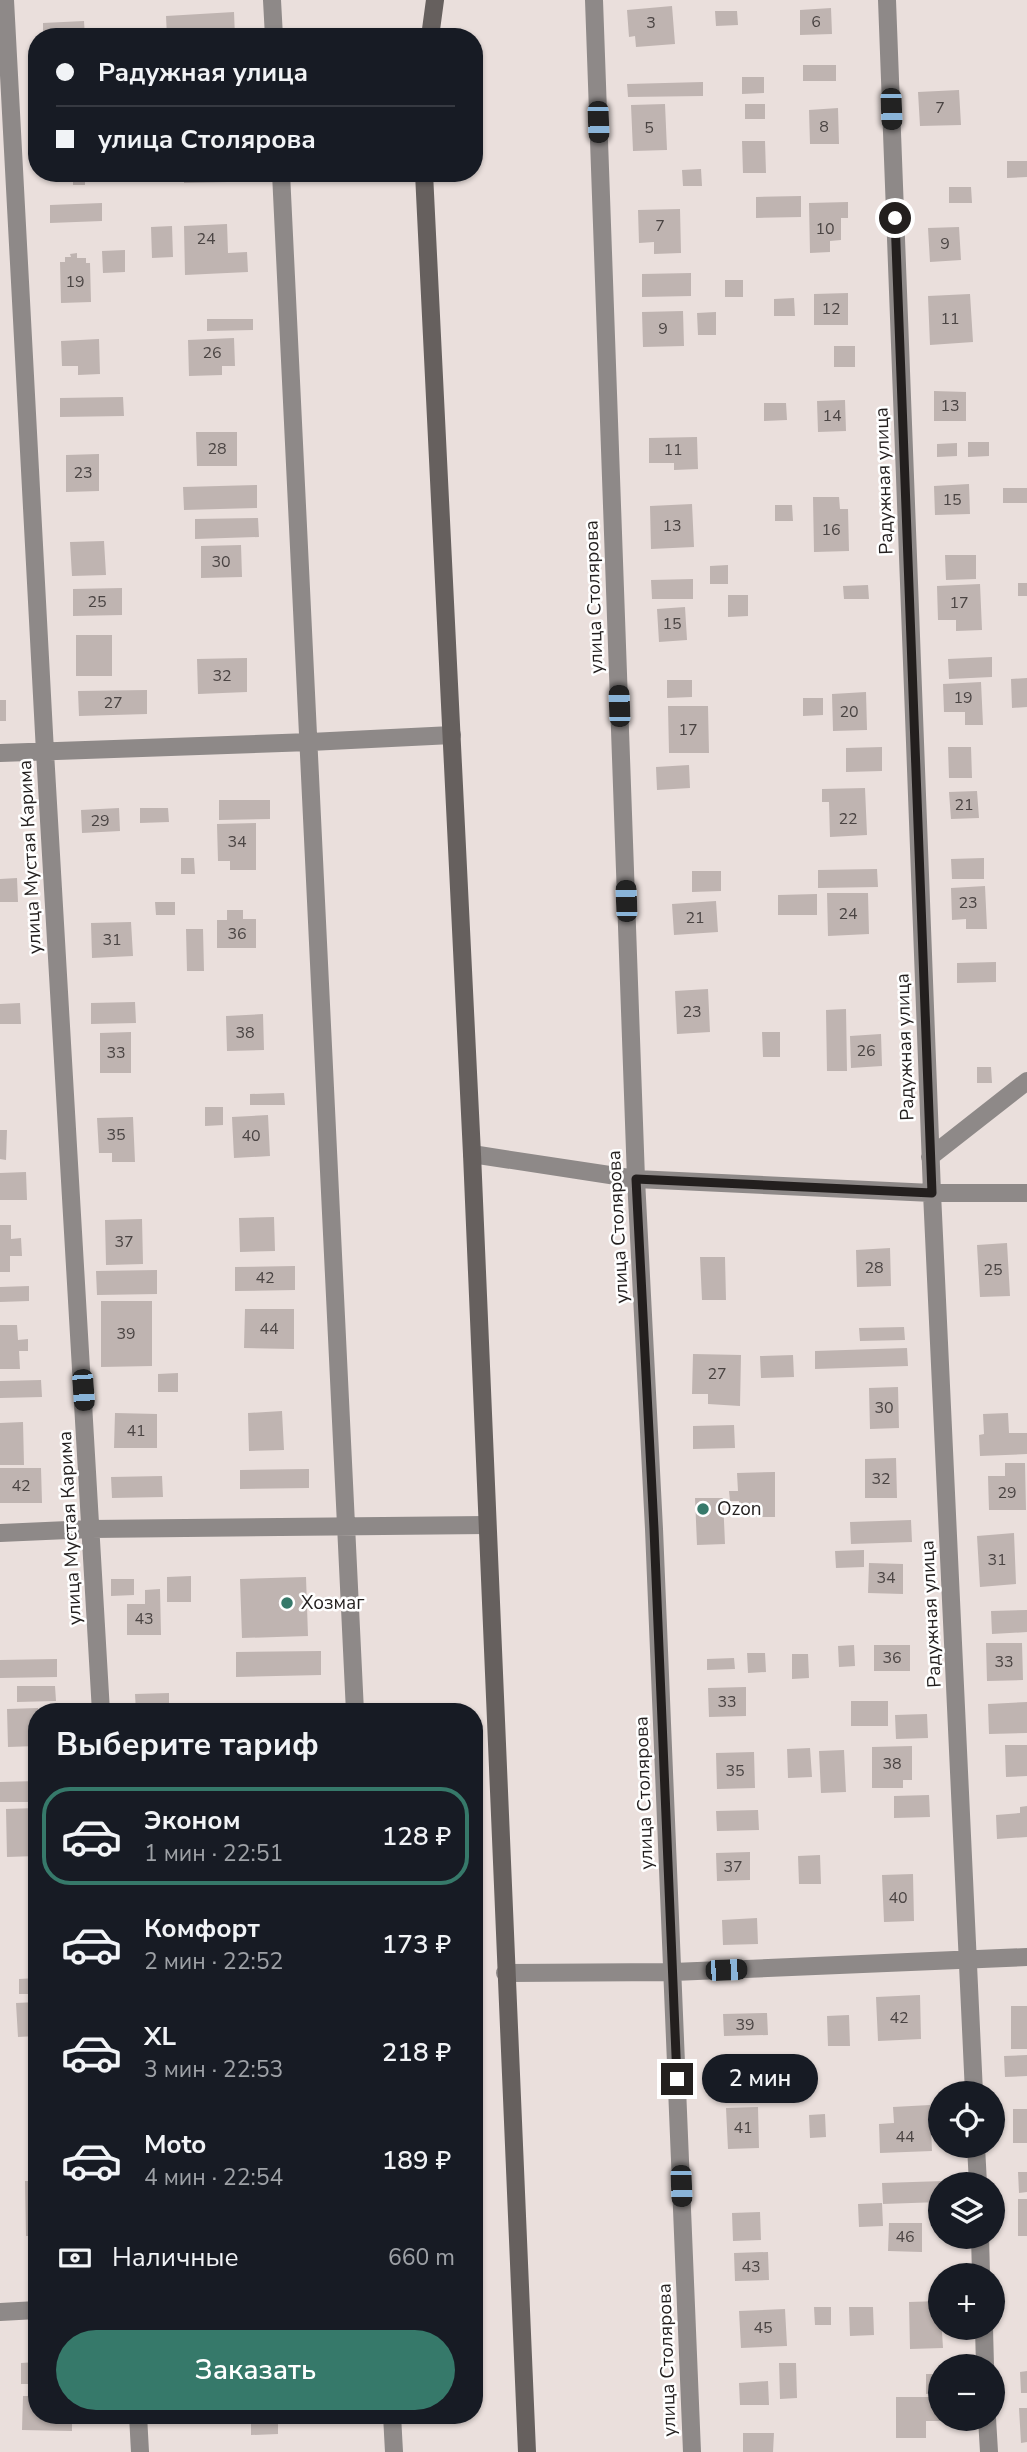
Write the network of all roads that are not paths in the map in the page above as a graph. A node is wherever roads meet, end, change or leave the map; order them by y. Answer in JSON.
{"nodes":[{"id":1,"x":5,"y":0,"type":"edge"},
{"id":2,"x":272,"y":0,"type":"edge"},
{"id":3,"x":435,"y":0,"type":"edge"},
{"id":4,"x":594,"y":0,"type":"edge"},
{"id":5,"x":887,"y":0,"type":"edge"},
{"id":6,"x":274,"y":28,"type":"edge"},
{"id":7,"x":431,"y":28,"type":"edge"},
{"id":8,"x":281,"y":182,"type":"edge"},
{"id":9,"x":424,"y":182,"type":"edge"},
{"id":10,"x":452,"y":735,"type":"junction"},
{"id":11,"x":310,"y":742,"type":"junction"},
{"id":12,"x":45,"y":751,"type":"junction"},
{"id":13,"x":0,"y":753,"type":"edge"},
{"id":14,"x":1027,"y":1081,"type":"edge"},
{"id":15,"x":472,"y":1154,"type":"junction"},
{"id":16,"x":930,"y":1157,"type":"junction"},
{"id":17,"x":636,"y":1179,"type":"junction"},
{"id":18,"x":932,"y":1193,"type":"junction"},
{"id":19,"x":1027,"y":1193,"type":"edge"},
{"id":20,"x":486,"y":1525,"type":"junction"},
{"id":21,"x":345,"y":1527,"type":"junction"},
{"id":22,"x":91,"y":1529,"type":"junction"},
{"id":23,"x":0,"y":1533,"type":"edge"},
{"id":24,"x":101,"y":1703,"type":"edge"},
{"id":25,"x":355,"y":1703,"type":"edge"},
{"id":26,"x":1027,"y":1957,"type":"edge"},
{"id":27,"x":968,"y":1960,"type":"junction"},
{"id":28,"x":673,"y":1972,"type":"junction"},
{"id":29,"x":505,"y":1973,"type":"junction"},
{"id":30,"x":973,"y":2081,"type":"edge"},
{"id":31,"x":28,"y":2310,"type":"edge"},
{"id":32,"x":0,"y":2312,"type":"edge"},
{"id":33,"x":138,"y":2424,"type":"edge"},
{"id":34,"x":392,"y":2424,"type":"edge"},
{"id":35,"x":988,"y":2431,"type":"edge"},
{"id":36,"x":140,"y":2452,"type":"edge"},
{"id":37,"x":394,"y":2452,"type":"edge"},
{"id":38,"x":527,"y":2452,"type":"edge"},
{"id":39,"x":692,"y":2452,"type":"edge"},
{"id":40,"x":989,"y":2452,"type":"edge"}],
"edges":[{"from":1,"to":12,"type":"street","name":"улица Мустая Карима"},
{"from":2,"to":6,"type":"street"},
{"from":3,"to":7,"type":"main road"},
{"from":4,"to":17,"type":"street","name":"улица Столярова"},
{"from":5,"to":16,"type":"street","name":"Радужная улица"},
{"from":8,"to":11,"type":"street"},
{"from":9,"to":10,"type":"main road"},
{"from":10,"to":11,"type":"street"},
{"from":10,"to":15,"type":"main road"},
{"from":11,"to":12,"type":"street"},
{"from":11,"to":21,"type":"street"},
{"from":12,"to":13,"type":"street"},
{"from":12,"to":22,"type":"street","name":"улица Мустая Карима"},
{"from":14,"to":16,"type":"street"},
{"from":15,"to":17,"type":"street"},
{"from":15,"to":20,"type":"main road"},
{"from":16,"to":18,"type":"street","name":"Радужная улица"},
{"from":17,"to":18,"type":"street"},
{"from":17,"to":28,"type":"street","name":"улица Столярова"},
{"from":18,"to":19,"type":"street"},
{"from":18,"to":27,"type":"street","name":"Радужная улица"},
{"from":20,"to":21,"type":"street"},
{"from":20,"to":29,"type":"main road"},
{"from":21,"to":22,"type":"street"},
{"from":21,"to":25,"type":"street"},
{"from":22,"to":23,"type":"street"},
{"from":22,"to":24,"type":"street","name":"улица Мустая Карима"},
{"from":26,"to":27,"type":"street"},
{"from":27,"to":28,"type":"street"},
{"from":27,"to":30,"type":"street","name":"Радужная улица"},
{"from":28,"to":29,"type":"street"},
{"from":28,"to":39,"type":"street","name":"улица Столярова"},
{"from":29,"to":38,"type":"main road"},
{"from":31,"to":32,"type":"street"},
{"from":33,"to":36,"type":"street"},
{"from":34,"to":37,"type":"street"},
{"from":35,"to":40,"type":"street"}]}
